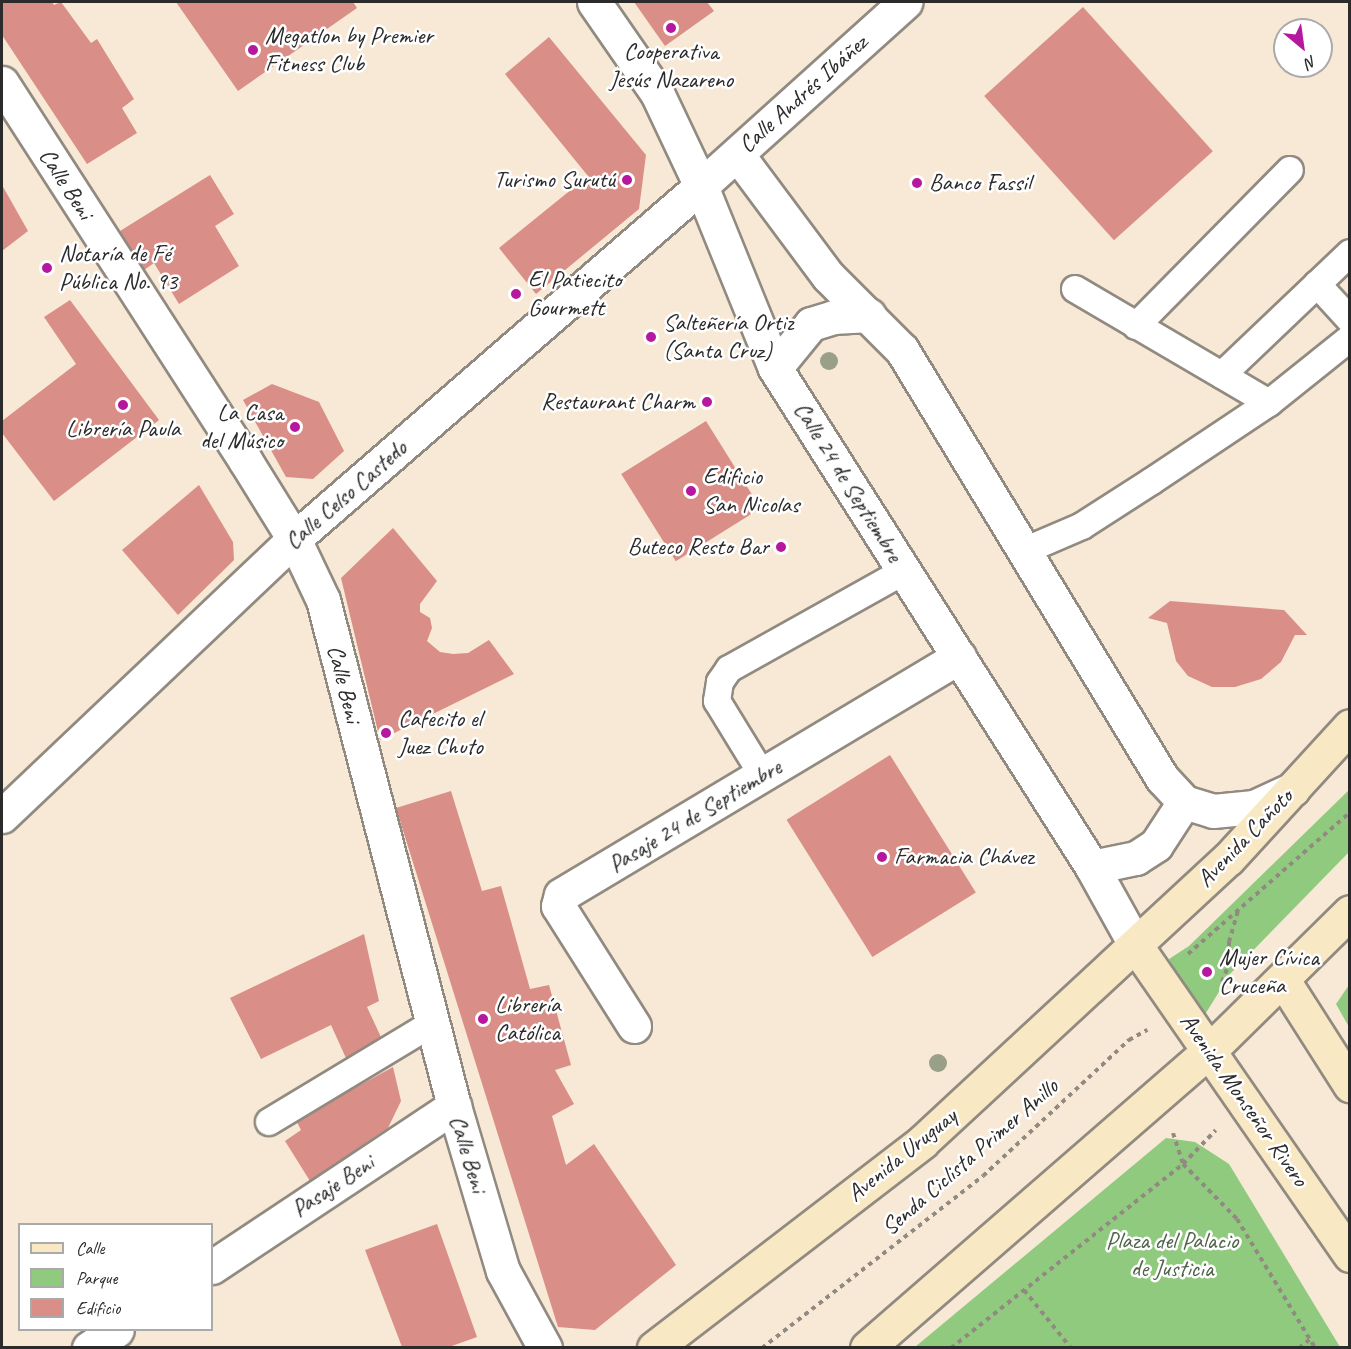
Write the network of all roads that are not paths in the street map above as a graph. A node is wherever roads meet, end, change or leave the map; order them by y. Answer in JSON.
{"nodes":[{"id":1,"x":594,"y":2,"type":"edge"},
{"id":2,"x":905,"y":2,"type":"edge"},
{"id":3,"x":2,"y":83,"type":"edge"},
{"id":4,"x":737,"y":154,"type":"junction"},
{"id":5,"x":1290,"y":170,"type":"dead end"},
{"id":6,"x":701,"y":186,"type":"junction"},
{"id":7,"x":1350,"y":253,"type":"edge"},
{"id":8,"x":1317,"y":284,"type":"junction"},
{"id":9,"x":1075,"y":289,"type":"dead end"},
{"id":10,"x":869,"y":315,"type":"junction"},
{"id":11,"x":1350,"y":320,"type":"edge"},
{"id":12,"x":1136,"y":326,"type":"junction"},
{"id":13,"x":1350,"y":338,"type":"edge"},
{"id":14,"x":775,"y":368,"type":"junction"},
{"id":15,"x":1222,"y":375,"type":"junction"},
{"id":16,"x":1269,"y":403,"type":"junction"},
{"id":17,"x":294,"y":539,"type":"junction"},
{"id":18,"x":1024,"y":551,"type":"junction"},
{"id":19,"x":904,"y":571,"type":"junction"},
{"id":20,"x":959,"y":657,"type":"junction"},
{"id":21,"x":1350,"y":726,"type":"edge"},
{"id":22,"x":763,"y":776,"type":"junction"},
{"id":23,"x":1293,"y":789,"type":"junction"},
{"id":24,"x":1184,"y":802,"type":"junction"},
{"id":25,"x":2,"y":816,"type":"edge"},
{"id":26,"x":1092,"y":867,"type":"junction"},
{"id":27,"x":1350,"y":912,"type":"edge"},
{"id":28,"x":1136,"y":945,"type":"junction"},
{"id":29,"x":1283,"y":980,"type":"junction"},
{"id":30,"x":430,"y":1025,"type":"junction"},
{"id":31,"x":634,"y":1026,"type":"dead end"},
{"id":32,"x":1208,"y":1052,"type":"junction"},
{"id":33,"x":1350,"y":1085,"type":"edge"},
{"id":34,"x":454,"y":1106,"type":"junction"},
{"id":35,"x":269,"y":1122,"type":"dead end"},
{"id":36,"x":1350,"y":1255,"type":"edge"},
{"id":37,"x":213,"y":1266,"type":"edge"},
{"id":38,"x":114,"y":1331,"type":"edge"},
{"id":39,"x":89,"y":1347,"type":"edge"},
{"id":40,"x":545,"y":1347,"type":"edge"},
{"id":41,"x":654,"y":1347,"type":"edge"},
{"id":42,"x":867,"y":1347,"type":"edge"}],
"edges":[{"from":1,"to":6,"type":"street","name":"Calle 24 de Septiembre"},
{"from":2,"to":4,"type":"street","name":"Calle Andrés Ibáñez"},
{"from":3,"to":17,"type":"street","name":"Calle Beni"},
{"from":4,"to":6,"type":"street","name":"Calle Andrés Ibáñez"},
{"from":4,"to":10,"type":"street"},
{"from":5,"to":12,"type":"lane"},
{"from":6,"to":14,"type":"street","name":"Calle 24 de Septiembre"},
{"from":6,"to":17,"type":"street","name":"Calle Celso Castedo"},
{"from":7,"to":8,"type":"lane"},
{"from":8,"to":11,"type":"lane"},
{"from":8,"to":15,"type":"lane"},
{"from":9,"to":12,"type":"lane"},
{"from":10,"to":14,"type":"street"},
{"from":10,"to":18,"type":"street"},
{"from":12,"to":15,"type":"lane"},
{"from":13,"to":16,"type":"lane"},
{"from":14,"to":19,"type":"street","name":"Calle 24 de Septiembre"},
{"from":15,"to":16,"type":"lane"},
{"from":16,"to":18,"type":"lane"},
{"from":17,"to":25,"type":"street","name":"Calle Celso Castedo"},
{"from":17,"to":30,"type":"street","name":"Calle Beni"},
{"from":18,"to":24,"type":"street"},
{"from":19,"to":20,"type":"street","name":"Calle 24 de Septiembre"},
{"from":19,"to":22,"type":"lane"},
{"from":20,"to":22,"type":"street","name":"Pasaje 24 de Septiembre"},
{"from":20,"to":26,"type":"street","name":"Calle 24 de Septiembre"},
{"from":21,"to":23,"type":"main road","name":"Avenida Cañoto"},
{"from":22,"to":31,"type":"street","name":"Pasaje 24 de Septiembre"},
{"from":23,"to":24,"type":"street"},
{"from":23,"to":28,"type":"main road","name":"Avenida Cañoto"},
{"from":24,"to":26,"type":"street"},
{"from":26,"to":28,"type":"street","name":"Calle 24 de Septiembre"},
{"from":27,"to":29,"type":"main road"},
{"from":28,"to":32,"type":"main road","name":"Avenida Monseñor Rivero"},
{"from":28,"to":41,"type":"main road","name":"Avenida Uruguay"},
{"from":29,"to":32,"type":"main road"},
{"from":29,"to":33,"type":"main road"},
{"from":30,"to":34,"type":"street","name":"Calle Beni"},
{"from":30,"to":35,"type":"lane"},
{"from":32,"to":36,"type":"main road","name":"Avenida Monseñor Rivero"},
{"from":32,"to":42,"type":"main road"},
{"from":34,"to":37,"type":"street","name":"Pasaje Beni"},
{"from":34,"to":40,"type":"street","name":"Calle Beni"},
{"from":38,"to":39,"type":"street"}]}
